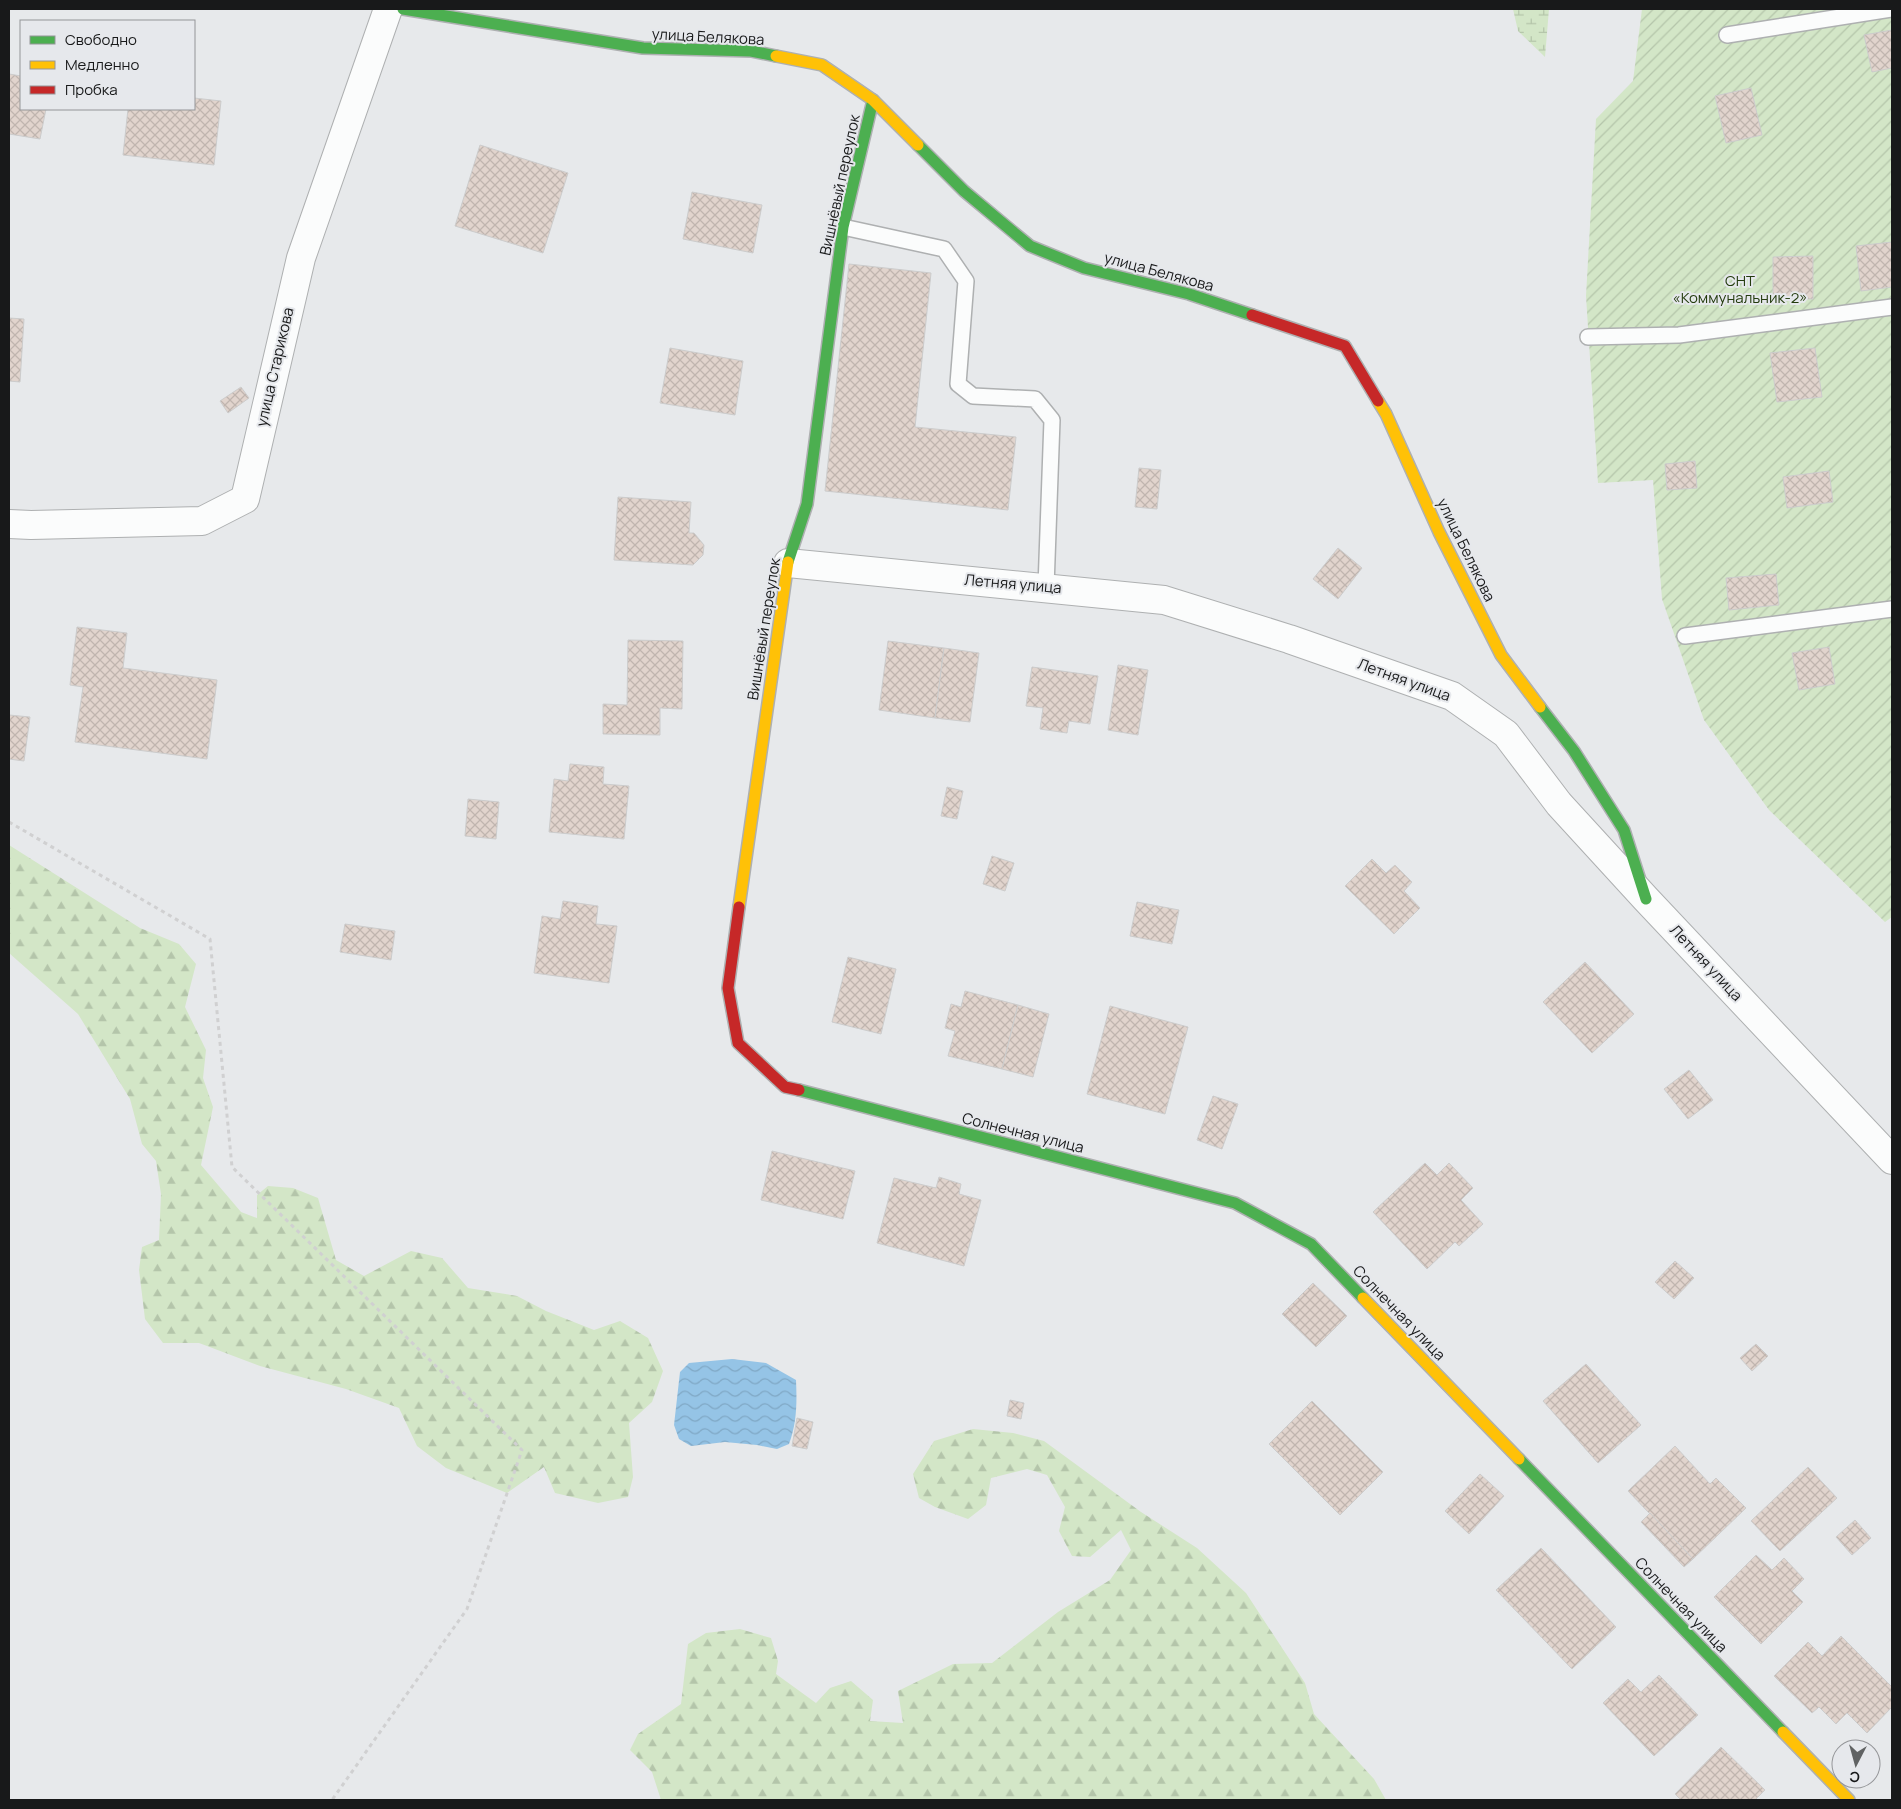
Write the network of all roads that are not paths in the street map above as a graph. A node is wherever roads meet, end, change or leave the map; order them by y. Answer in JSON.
{"nodes":[{"id":1,"x":388,"y":9,"type":"edge"},
{"id":2,"x":403,"y":9,"type":"edge"},
{"id":3,"x":1891,"y":9,"type":"edge"},
{"id":4,"x":1727,"y":35,"type":"dead end"},
{"id":5,"x":873,"y":100,"type":"junction"},
{"id":6,"x":843,"y":227,"type":"junction"},
{"id":7,"x":1892,"y":307,"type":"edge"},
{"id":8,"x":1588,"y":337,"type":"dead end"},
{"id":9,"x":9,"y":524,"type":"edge"},
{"id":10,"x":788,"y":563,"type":"junction"},
{"id":11,"x":1046,"y":588,"type":"junction"},
{"id":12,"x":1892,"y":609,"type":"edge"},
{"id":13,"x":1685,"y":636,"type":"dead end"},
{"id":14,"x":1646,"y":900,"type":"junction"},
{"id":15,"x":785,"y":1087,"type":"joint"},
{"id":16,"x":1892,"y":1160,"type":"edge"},
{"id":17,"x":1849,"y":1800,"type":"edge"}],
"edges":[{"from":1,"to":9,"type":"street","name":"улица Старикова"},
{"from":2,"to":5,"type":"street","name":"улица Белякова"},
{"from":3,"to":4,"type":"lane"},
{"from":5,"to":6,"type":"street","name":"Вишнёвый переулок"},
{"from":5,"to":14,"type":"street","name":"улица Белякова"},
{"from":6,"to":10,"type":"street","name":"Вишнёвый переулок"},
{"from":6,"to":11,"type":"lane"},
{"from":7,"to":8,"type":"lane"},
{"from":10,"to":11,"type":"street","name":"Летняя улица"},
{"from":10,"to":15,"type":"street","name":"Вишнёвый переулок"},
{"from":11,"to":14,"type":"street","name":"Летняя улица"},
{"from":12,"to":13,"type":"lane"},
{"from":14,"to":16,"type":"street","name":"Летняя улица"},
{"from":15,"to":17,"type":"street","name":"Солнечная улица"}]}
